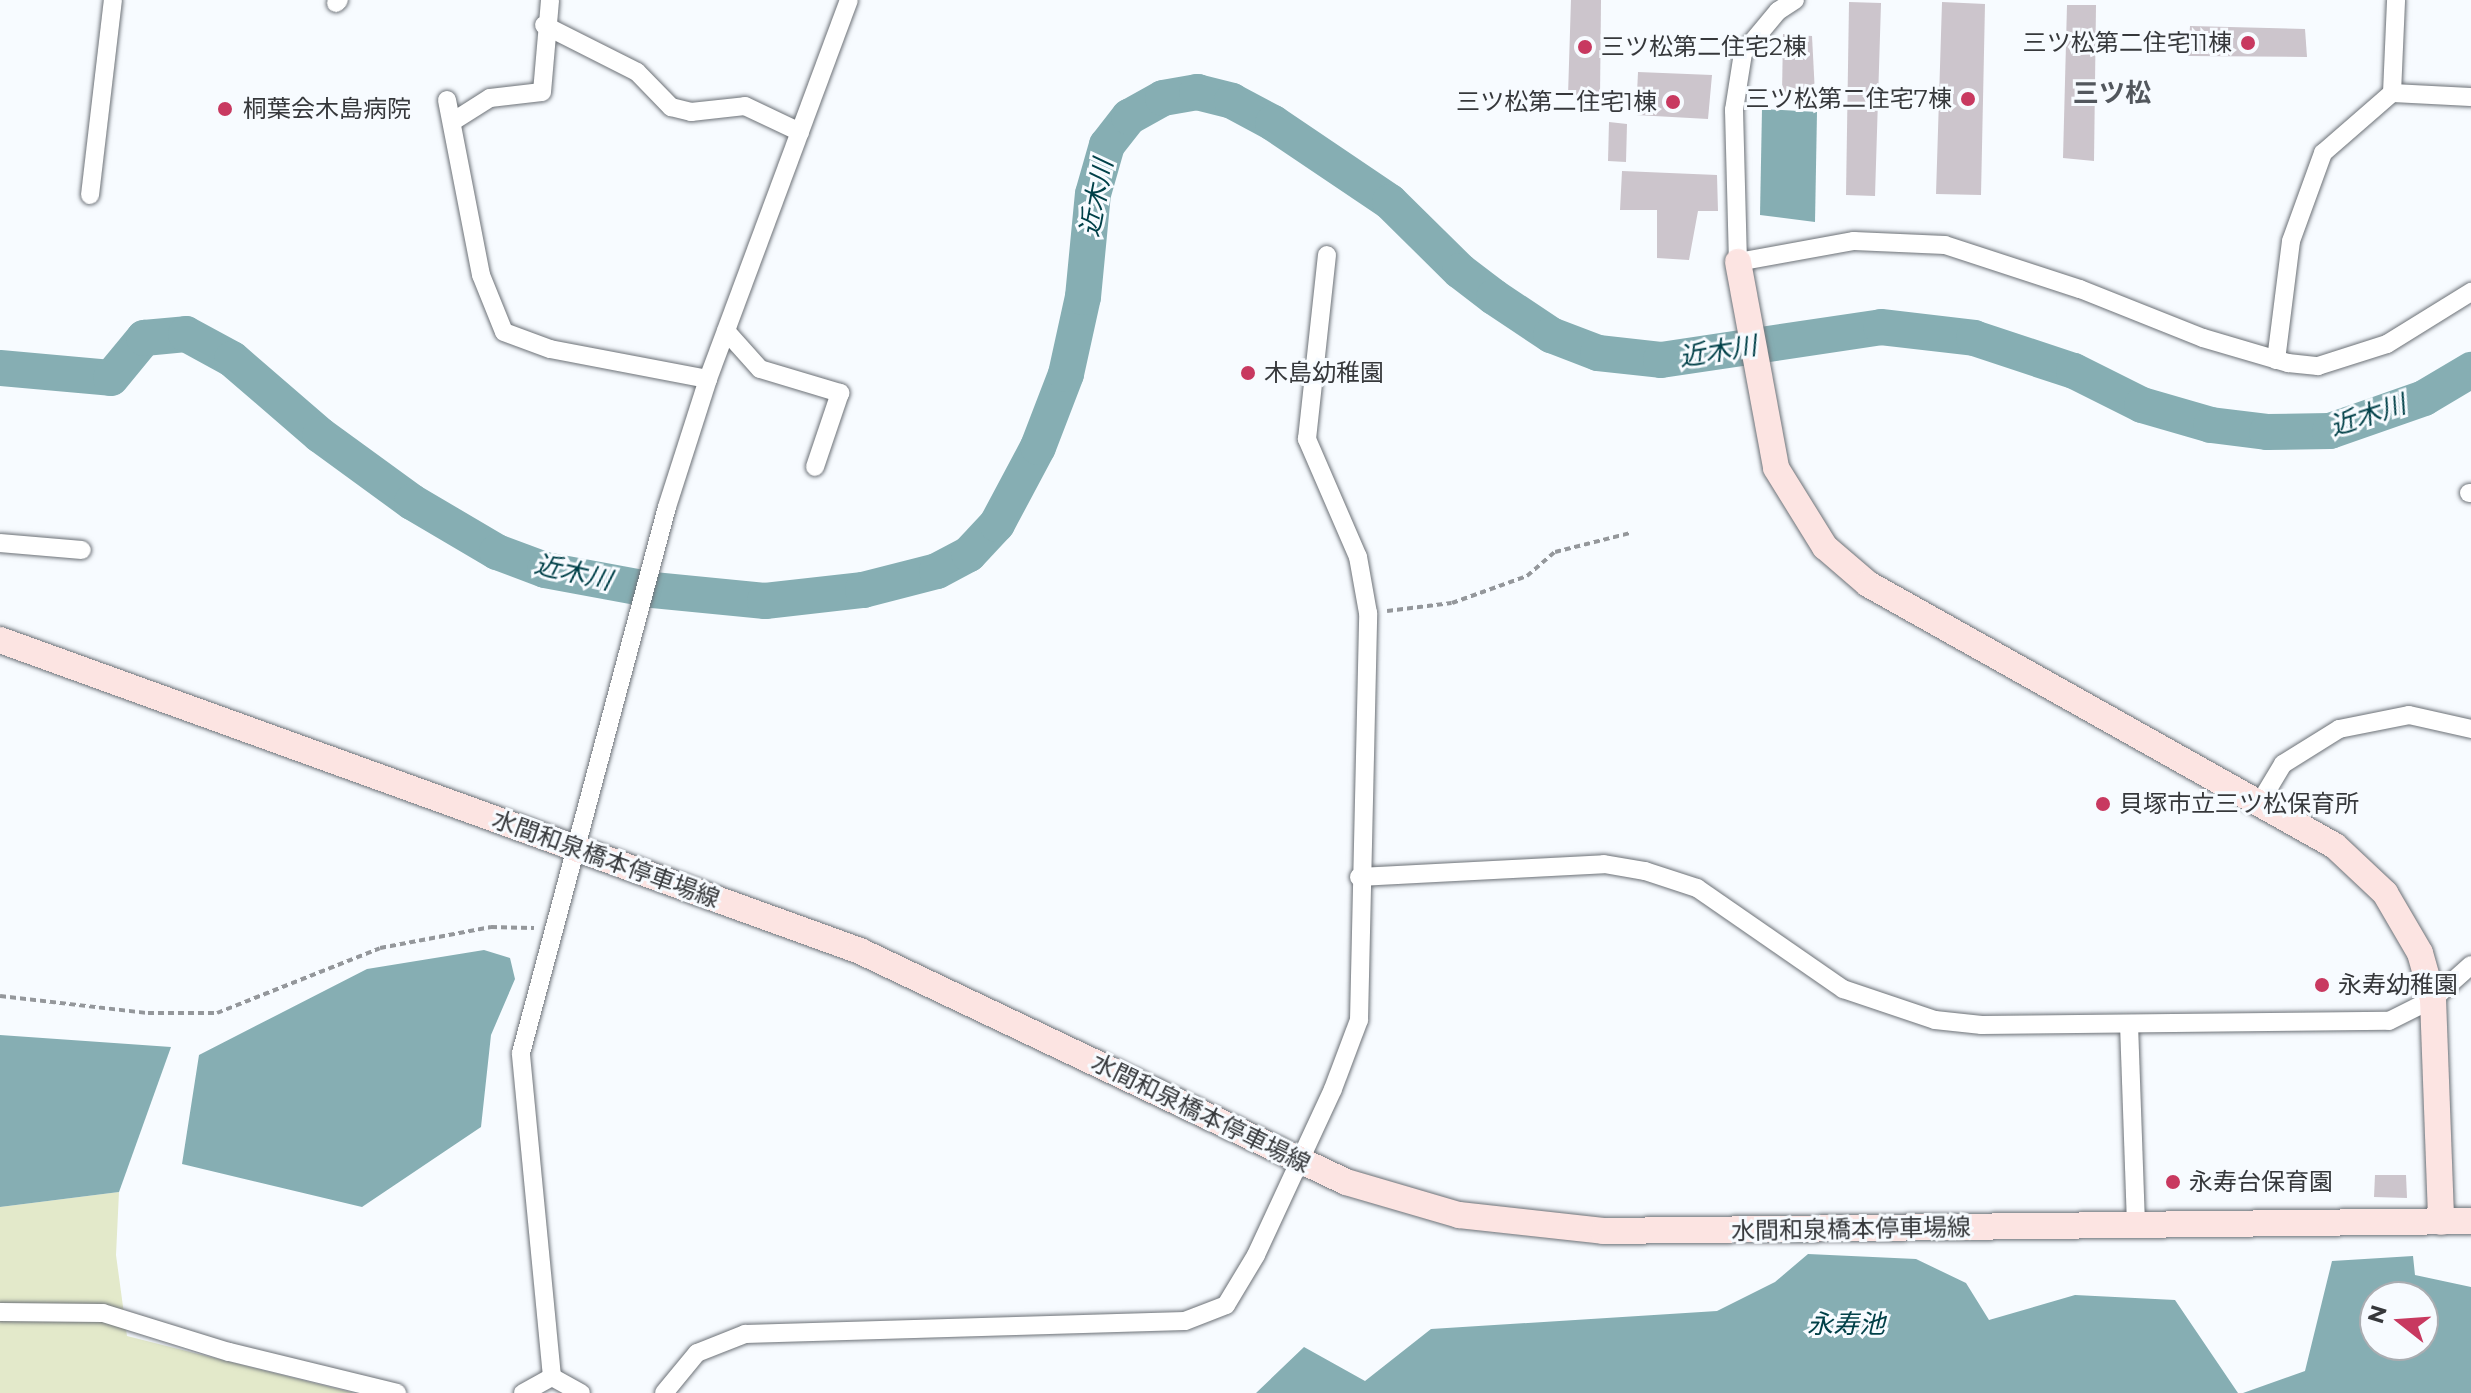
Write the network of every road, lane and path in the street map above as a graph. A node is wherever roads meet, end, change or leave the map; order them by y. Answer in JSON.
{"nodes":[{"id":1,"x":113,"y":0,"type":"edge"},
{"id":2,"x":550,"y":0,"type":"edge"},
{"id":3,"x":849,"y":0,"type":"edge"},
{"id":4,"x":1795,"y":0,"type":"edge"},
{"id":5,"x":2396,"y":0,"type":"edge"},
{"id":6,"x":544,"y":25,"type":"junction"},
{"id":7,"x":2392,"y":93,"type":"junction"},
{"id":8,"x":2471,"y":97,"type":"edge"},
{"id":9,"x":447,"y":100,"type":"dead end"},
{"id":10,"x":452,"y":122,"type":"junction"},
{"id":11,"x":800,"y":132,"type":"junction"},
{"id":12,"x":90,"y":195,"type":"dead end"},
{"id":13,"x":1327,"y":255,"type":"dead end"},
{"id":14,"x":1739,"y":275,"type":"junction"},
{"id":15,"x":2471,"y":292,"type":"edge"},
{"id":16,"x":726,"y":331,"type":"junction"},
{"id":17,"x":2276,"y":360,"type":"junction"},
{"id":18,"x":708,"y":379,"type":"junction"},
{"id":19,"x":815,"y":467,"type":"dead end"},
{"id":20,"x":1630,"y":533,"type":"dead end"},
{"id":21,"x":0,"y":543,"type":"edge"},
{"id":22,"x":82,"y":550,"type":"dead end"},
{"id":23,"x":1368,"y":613,"type":"junction"},
{"id":24,"x":0,"y":640,"type":"edge"},
{"id":25,"x":2471,"y":729,"type":"edge"},
{"id":26,"x":2259,"y":804,"type":"junction"},
{"id":27,"x":578,"y":849,"type":"junction"},
{"id":28,"x":1359,"y":877,"type":"junction"},
{"id":29,"x":556,"y":929,"type":"junction"},
{"id":30,"x":2471,"y":965,"type":"edge"},
{"id":31,"x":0,"y":996,"type":"edge"},
{"id":32,"x":2433,"y":999,"type":"junction"},
{"id":33,"x":2129,"y":1024,"type":"junction"},
{"id":34,"x":1298,"y":1161,"type":"junction"},
{"id":35,"x":2471,"y":1221,"type":"edge"},
{"id":36,"x":2441,"y":1222,"type":"junction"},
{"id":37,"x":2136,"y":1225,"type":"junction"},
{"id":38,"x":0,"y":1312,"type":"edge"},
{"id":39,"x":552,"y":1377,"type":"junction"},
{"id":40,"x":397,"y":1393,"type":"edge"},
{"id":41,"x":523,"y":1393,"type":"edge"},
{"id":42,"x":581,"y":1393,"type":"edge"},
{"id":43,"x":664,"y":1393,"type":"edge"}],
"edges":[{"from":1,"to":12,"type":"street"},
{"from":2,"to":6,"type":"street"},
{"from":3,"to":11,"type":"street"},
{"from":4,"to":14,"type":"street"},
{"from":5,"to":7,"type":"street"},
{"from":6,"to":10,"type":"street"},
{"from":6,"to":11,"type":"street"},
{"from":7,"to":8,"type":"street"},
{"from":7,"to":17,"type":"street"},
{"from":9,"to":10,"type":"street"},
{"from":10,"to":18,"type":"street"},
{"from":11,"to":16,"type":"street"},
{"from":13,"to":23,"type":"street"},
{"from":14,"to":17,"type":"street"},
{"from":14,"to":26,"type":"main road"},
{"from":15,"to":17,"type":"street"},
{"from":16,"to":18,"type":"street"},
{"from":16,"to":19,"type":"street"},
{"from":18,"to":27,"type":"street"},
{"from":20,"to":23,"type":"path"},
{"from":21,"to":22,"type":"street"},
{"from":23,"to":28,"type":"street"},
{"from":24,"to":27,"type":"main road","name":"水間和泉橋本停車場線"},
{"from":25,"to":26,"type":"street"},
{"from":26,"to":32,"type":"main road"},
{"from":27,"to":29,"type":"street"},
{"from":27,"to":34,"type":"main road","name":"水間和泉橋本停車場線"},
{"from":28,"to":33,"type":"street"},
{"from":28,"to":34,"type":"street"},
{"from":29,"to":31,"type":"path"},
{"from":29,"to":39,"type":"street"},
{"from":30,"to":32,"type":"street"},
{"from":32,"to":33,"type":"street"},
{"from":32,"to":36,"type":"main road"},
{"from":33,"to":37,"type":"street"},
{"from":34,"to":37,"type":"main road","name":"水間和泉橋本停車場線"},
{"from":34,"to":43,"type":"street"},
{"from":35,"to":36,"type":"main road","name":"水間和泉橋本停車場線"},
{"from":36,"to":37,"type":"main road","name":"水間和泉橋本停車場線"},
{"from":38,"to":40,"type":"street"},
{"from":39,"to":41,"type":"street"},
{"from":39,"to":42,"type":"street"}]}
